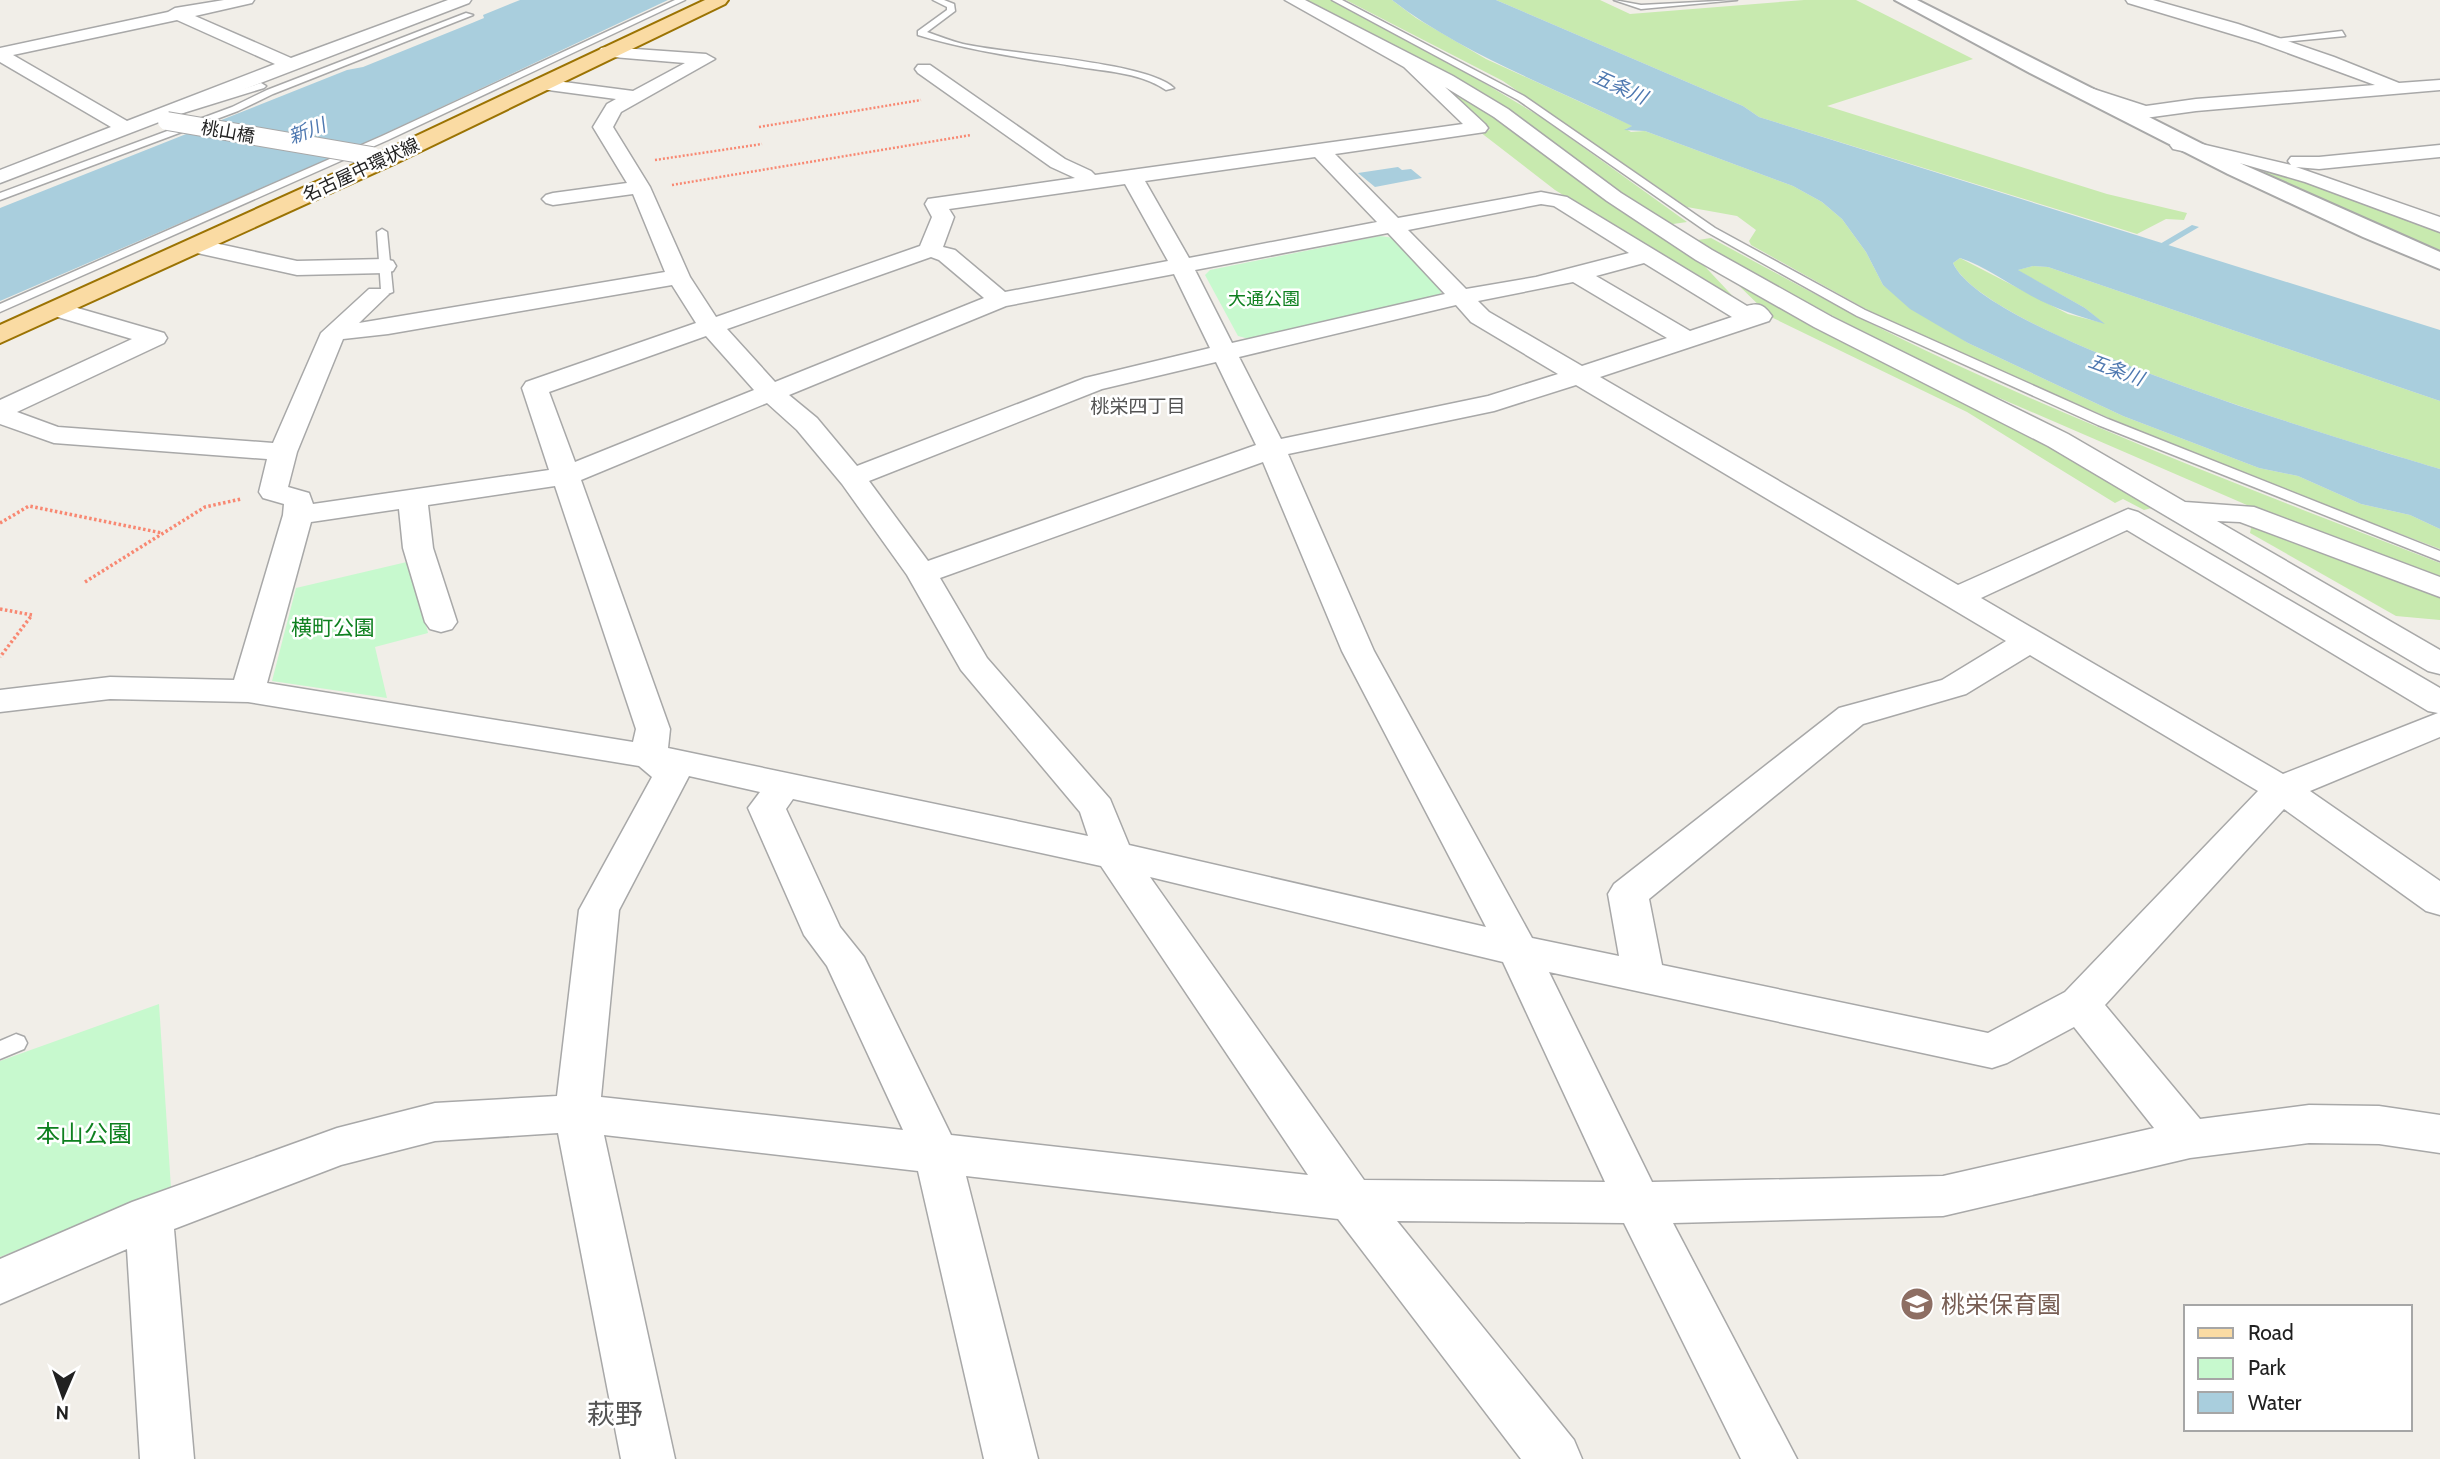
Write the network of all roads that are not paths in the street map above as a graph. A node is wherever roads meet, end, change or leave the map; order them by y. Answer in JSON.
{"nodes":[{"id":1,"x":246,"y":0,"type":"edge"},
{"id":2,"x":681,"y":0,"type":"edge"},
{"id":3,"x":719,"y":0,"type":"edge"},
{"id":4,"x":937,"y":0,"type":"edge"},
{"id":5,"x":1293,"y":0,"type":"edge"},
{"id":6,"x":1336,"y":0,"type":"edge"},
{"id":7,"x":1618,"y":0,"type":"edge"},
{"id":8,"x":1733,"y":0,"type":"edge"},
{"id":9,"x":1904,"y":0,"type":"edge"},
{"id":10,"x":2134,"y":0,"type":"edge"},
{"id":11,"x":143,"y":4,"type":"dead end"},
{"id":12,"x":404,"y":4,"type":"dead end"},
{"id":13,"x":466,"y":7,"type":"edge"},
{"id":14,"x":427,"y":13,"type":"junction"},
{"id":15,"x":179,"y":14,"type":"junction"},
{"id":16,"x":2342,"y":34,"type":"dead end"},
{"id":17,"x":2272,"y":40,"type":"junction"},
{"id":18,"x":607,"y":52,"type":"junction"},
{"id":19,"x":0,"y":54,"type":"edge"},
{"id":20,"x":1410,"y":63,"type":"junction"},
{"id":21,"x":290,"y":64,"type":"junction"},
{"id":22,"x":924,"y":69,"type":"dead end"},
{"id":23,"x":325,"y":70,"type":"junction"},
{"id":24,"x":541,"y":84,"type":"junction"},
{"id":25,"x":2440,"y":85,"type":"edge"},
{"id":26,"x":2396,"y":87,"type":"junction"},
{"id":27,"x":1169,"y":88,"type":"dead end"},
{"id":28,"x":2072,"y":88,"type":"junction"},
{"id":29,"x":480,"y":94,"type":"junction"},
{"id":30,"x":632,"y":96,"type":"junction"},
{"id":31,"x":2440,"y":103,"type":"edge"},
{"id":32,"x":2145,"y":112,"type":"junction"},
{"id":33,"x":160,"y":120,"type":"junction"},
{"id":34,"x":128,"y":129,"type":"junction"},
{"id":35,"x":422,"y":141,"type":"junction"},
{"id":36,"x":2180,"y":145,"type":"junction"},
{"id":37,"x":1321,"y":151,"type":"junction"},
{"id":38,"x":2440,"y":151,"type":"edge"},
{"id":39,"x":380,"y":157,"type":"junction"},
{"id":40,"x":0,"y":177,"type":"edge"},
{"id":41,"x":1132,"y":177,"type":"junction"},
{"id":42,"x":1090,"y":181,"type":"junction"},
{"id":43,"x":640,"y":189,"type":"junction"},
{"id":44,"x":0,"y":197,"type":"edge"},
{"id":45,"x":553,"y":199,"type":"dead end"},
{"id":46,"x":1393,"y":225,"type":"junction"},
{"id":47,"x":2440,"y":225,"type":"edge"},
{"id":48,"x":382,"y":232,"type":"dead end"},
{"id":49,"x":196,"y":246,"type":"junction"},
{"id":50,"x":930,"y":250,"type":"junction"},
{"id":51,"x":1648,"y":255,"type":"junction"},
{"id":52,"x":1704,"y":255,"type":"junction"},
{"id":53,"x":2440,"y":261,"type":"edge"},
{"id":54,"x":385,"y":266,"type":"junction"},
{"id":55,"x":1182,"y":266,"type":"junction"},
{"id":56,"x":1577,"y":274,"type":"junction"},
{"id":57,"x":678,"y":277,"type":"junction"},
{"id":58,"x":377,"y":294,"type":"joint"},
{"id":59,"x":1461,"y":297,"type":"junction"},
{"id":60,"x":1000,"y":300,"type":"junction"},
{"id":61,"x":0,"y":308,"type":"edge"},
{"id":62,"x":60,"y":310,"type":"junction"},
{"id":63,"x":1751,"y":319,"type":"junction"},
{"id":64,"x":712,"y":327,"type":"junction"},
{"id":65,"x":333,"y":333,"type":"junction"},
{"id":66,"x":0,"y":335,"type":"edge"},
{"id":67,"x":1688,"y":340,"type":"junction"},
{"id":68,"x":1224,"y":354,"type":"junction"},
{"id":69,"x":1581,"y":375,"type":"junction"},
{"id":70,"x":770,"y":392,"type":"junction"},
{"id":71,"x":0,"y":413,"type":"edge"},
{"id":72,"x":1272,"y":449,"type":"junction"},
{"id":73,"x":282,"y":452,"type":"junction"},
{"id":74,"x":565,"y":476,"type":"junction"},
{"id":75,"x":852,"y":478,"type":"junction"},
{"id":76,"x":413,"y":498,"type":"junction"},
{"id":77,"x":2182,"y":511,"type":"junction"},
{"id":78,"x":298,"y":515,"type":"junction"},
{"id":79,"x":2440,"y":556,"type":"edge"},
{"id":80,"x":922,"y":575,"type":"junction"},
{"id":81,"x":2440,"y":589,"type":"edge"},
{"id":82,"x":1956,"y":598,"type":"junction"},
{"id":83,"x":441,"y":622,"type":"dead end"},
{"id":84,"x":2030,"y":641,"type":"junction"},
{"id":85,"x":2440,"y":664,"type":"edge"},
{"id":86,"x":248,"y":691,"type":"junction"},
{"id":87,"x":0,"y":701,"type":"edge"},
{"id":88,"x":2440,"y":703,"type":"edge"},
{"id":89,"x":2440,"y":724,"type":"edge"},
{"id":90,"x":649,"y":756,"type":"junction"},
{"id":91,"x":783,"y":785,"type":"junction"},
{"id":92,"x":2281,"y":789,"type":"junction"},
{"id":93,"x":1114,"y":855,"type":"junction"},
{"id":94,"x":2440,"y":901,"type":"edge"},
{"id":95,"x":1518,"y":950,"type":"junction"},
{"id":96,"x":1643,"y":976,"type":"junction"},
{"id":97,"x":2080,"y":1004,"type":"junction"},
{"id":98,"x":577,"y":1113,"type":"junction"},
{"id":99,"x":2440,"y":1134,"type":"edge"},
{"id":100,"x":2190,"y":1139,"type":"junction"},
{"id":101,"x":937,"y":1155,"type":"junction"},
{"id":102,"x":1351,"y":1200,"type":"junction"},
{"id":103,"x":1638,"y":1203,"type":"junction"},
{"id":104,"x":149,"y":1217,"type":"junction"},
{"id":105,"x":0,"y":1282,"type":"edge"},
{"id":106,"x":167,"y":1459,"type":"edge"},
{"id":107,"x":648,"y":1459,"type":"edge"},
{"id":108,"x":1011,"y":1459,"type":"edge"},
{"id":109,"x":1555,"y":1459,"type":"edge"},
{"id":110,"x":1770,"y":1459,"type":"edge"}],
"edges":[{"from":1,"to":15,"type":"street"},
{"from":2,"to":29,"type":"lane"},
{"from":3,"to":18,"type":"main road","name":"名古屋中環状線"},
{"from":4,"to":27,"type":"lane"},
{"from":5,"to":20,"type":"street"},
{"from":6,"to":79,"type":"lane"},
{"from":7,"to":8,"type":"lane"},
{"from":9,"to":28,"type":"street"},
{"from":10,"to":17,"type":"street"},
{"from":11,"to":15,"type":"street"},
{"from":12,"to":14,"type":"street"},
{"from":13,"to":14,"type":"street"},
{"from":13,"to":23,"type":"lane"},
{"from":14,"to":21,"type":"street"},
{"from":15,"to":19,"type":"street"},
{"from":15,"to":21,"type":"street"},
{"from":16,"to":17,"type":"lane"},
{"from":17,"to":26,"type":"street"},
{"from":18,"to":24,"type":"main road","name":"名古屋中環状線"},
{"from":18,"to":30,"type":"street"},
{"from":19,"to":34,"type":"street"},
{"from":20,"to":37,"type":"street"},
{"from":20,"to":52,"type":"street"},
{"from":21,"to":33,"type":"street"},
{"from":22,"to":42,"type":"street"},
{"from":23,"to":33,"type":"lane"},
{"from":23,"to":44,"type":"lane"},
{"from":24,"to":30,"type":"street"},
{"from":24,"to":35,"type":"main road","name":"名古屋中環状線"},
{"from":25,"to":26,"type":"street"},
{"from":26,"to":31,"type":"street"},
{"from":26,"to":32,"type":"street"},
{"from":28,"to":32,"type":"street"},
{"from":28,"to":36,"type":"street"},
{"from":29,"to":35,"type":"lane"},
{"from":29,"to":61,"type":"lane"},
{"from":30,"to":43,"type":"street"},
{"from":32,"to":36,"type":"street"},
{"from":33,"to":34,"type":"street"},
{"from":33,"to":39,"type":"street","name":"桃山橋","bridge":true},
{"from":34,"to":40,"type":"street"},
{"from":35,"to":39,"type":"main road","name":"名古屋中環状線"},
{"from":36,"to":38,"type":"street"},
{"from":36,"to":47,"type":"street"},
{"from":36,"to":53,"type":"street"},
{"from":37,"to":41,"type":"street"},
{"from":37,"to":46,"type":"street"},
{"from":39,"to":49,"type":"main road","name":"名古屋中環状線"},
{"from":41,"to":42,"type":"street"},
{"from":41,"to":55,"type":"street"},
{"from":42,"to":50,"type":"street"},
{"from":43,"to":45,"type":"street"},
{"from":43,"to":57,"type":"street"},
{"from":46,"to":51,"type":"street"},
{"from":46,"to":55,"type":"street"},
{"from":46,"to":59,"type":"street"},
{"from":48,"to":54,"type":"lane"},
{"from":49,"to":54,"type":"street"},
{"from":49,"to":62,"type":"main road","name":"名古屋中環状線"},
{"from":50,"to":60,"type":"street"},
{"from":50,"to":64,"type":"street"},
{"from":51,"to":56,"type":"street"},
{"from":51,"to":63,"type":"street"},
{"from":52,"to":63,"type":"street"},
{"from":52,"to":77,"type":"street"},
{"from":54,"to":58,"type":"lane"},
{"from":55,"to":60,"type":"street"},
{"from":55,"to":68,"type":"street"},
{"from":56,"to":59,"type":"street"},
{"from":56,"to":67,"type":"street"},
{"from":57,"to":64,"type":"street"},
{"from":57,"to":65,"type":"street"},
{"from":58,"to":65,"type":"street"},
{"from":59,"to":68,"type":"street"},
{"from":59,"to":69,"type":"street"},
{"from":60,"to":70,"type":"street"},
{"from":62,"to":66,"type":"main road","name":"名古屋中環状線"},
{"from":62,"to":71,"type":"street"},
{"from":63,"to":67,"type":"street"},
{"from":64,"to":70,"type":"street"},
{"from":64,"to":74,"type":"street"},
{"from":65,"to":73,"type":"street"},
{"from":67,"to":69,"type":"street"},
{"from":68,"to":72,"type":"street"},
{"from":68,"to":75,"type":"street"},
{"from":69,"to":72,"type":"street"},
{"from":69,"to":82,"type":"street"},
{"from":70,"to":74,"type":"street"},
{"from":70,"to":75,"type":"street"},
{"from":71,"to":73,"type":"street"},
{"from":72,"to":80,"type":"street"},
{"from":72,"to":95,"type":"street"},
{"from":73,"to":78,"type":"street"},
{"from":74,"to":76,"type":"street"},
{"from":74,"to":90,"type":"street"},
{"from":75,"to":80,"type":"street"},
{"from":76,"to":78,"type":"street"},
{"from":76,"to":83,"type":"street"},
{"from":77,"to":81,"type":"street"},
{"from":77,"to":85,"type":"street"},
{"from":78,"to":86,"type":"street"},
{"from":80,"to":93,"type":"street"},
{"from":82,"to":84,"type":"street"},
{"from":82,"to":88,"type":"street"},
{"from":84,"to":92,"type":"street"},
{"from":84,"to":96,"type":"street"},
{"from":86,"to":87,"type":"street"},
{"from":86,"to":90,"type":"street"},
{"from":89,"to":92,"type":"street"},
{"from":90,"to":91,"type":"street"},
{"from":90,"to":98,"type":"street"},
{"from":91,"to":93,"type":"street"},
{"from":91,"to":101,"type":"street"},
{"from":92,"to":94,"type":"street"},
{"from":92,"to":97,"type":"street"},
{"from":93,"to":95,"type":"street"},
{"from":93,"to":102,"type":"street"},
{"from":95,"to":96,"type":"street"},
{"from":95,"to":103,"type":"street"},
{"from":96,"to":97,"type":"street"},
{"from":97,"to":100,"type":"street"},
{"from":98,"to":101,"type":"street"},
{"from":98,"to":104,"type":"street"},
{"from":98,"to":107,"type":"street"},
{"from":99,"to":100,"type":"street"},
{"from":100,"to":103,"type":"street"},
{"from":101,"to":102,"type":"street"},
{"from":101,"to":108,"type":"street"},
{"from":102,"to":103,"type":"street"},
{"from":102,"to":109,"type":"street"},
{"from":103,"to":110,"type":"street"},
{"from":104,"to":105,"type":"street"},
{"from":104,"to":106,"type":"street"}]}
